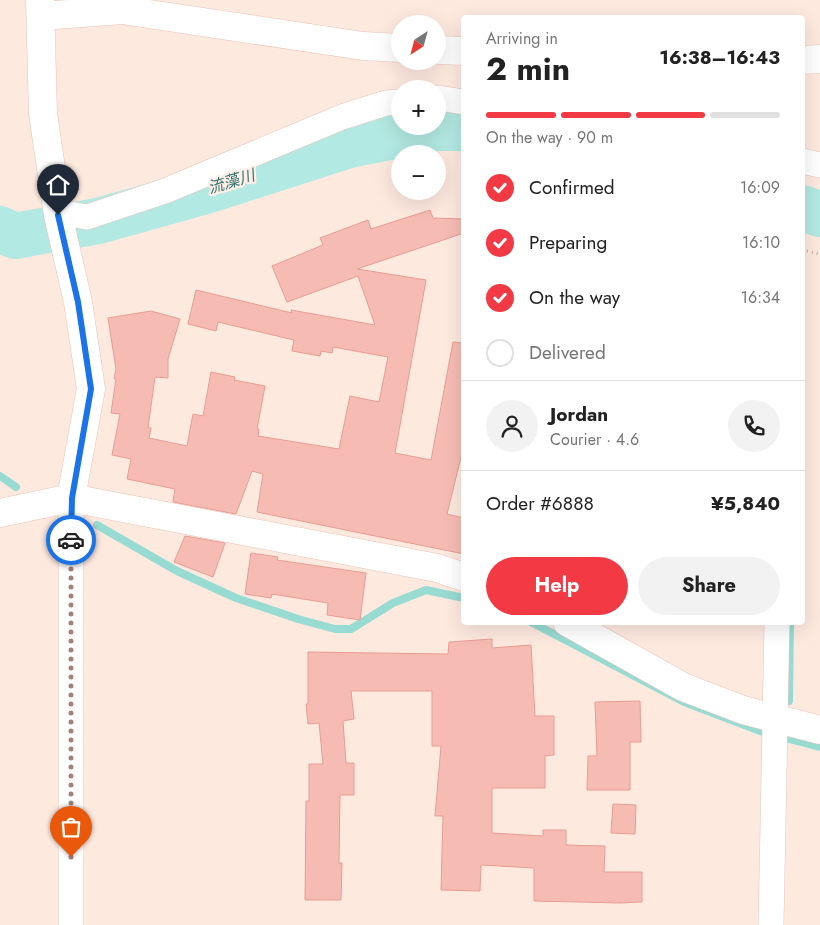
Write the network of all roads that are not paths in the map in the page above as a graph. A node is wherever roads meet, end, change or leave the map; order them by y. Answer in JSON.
{"nodes":[{"id":1,"x":41,"y":8,"type":"edge"},
{"id":2,"x":391,"y":48,"type":"edge"},
{"id":3,"x":446,"y":50,"type":"edge"},
{"id":4,"x":461,"y":51,"type":"edge"},
{"id":5,"x":820,"y":59,"type":"edge"},
{"id":6,"x":805,"y":60,"type":"edge"},
{"id":7,"x":446,"y":99,"type":"edge"},
{"id":8,"x":461,"y":102,"type":"edge"},
{"id":9,"x":391,"y":103,"type":"edge"},
{"id":10,"x":805,"y":162,"type":"edge"},
{"id":11,"x":820,"y":165,"type":"edge"},
{"id":12,"x":58,"y":214,"type":"junction"},
{"id":13,"x":72,"y":498,"type":"junction"},
{"id":14,"x":0,"y":513,"type":"edge"},
{"id":15,"x":461,"y":576,"type":"edge"},
{"id":16,"x":572,"y":625,"type":"edge"},
{"id":17,"x":777,"y":625,"type":"edge"},
{"id":18,"x":820,"y":730,"type":"edge"},
{"id":19,"x":775,"y":733,"type":"junction"},
{"id":20,"x":71,"y":925,"type":"edge"},
{"id":21,"x":771,"y":925,"type":"edge"}],
"edges":[{"from":1,"to":2,"type":"street"},
{"from":1,"to":12,"type":"street"},
{"from":3,"to":4,"type":"street"},
{"from":5,"to":6,"type":"street"},
{"from":7,"to":8,"type":"street"},
{"from":9,"to":12,"type":"street"},
{"from":10,"to":11,"type":"street"},
{"from":12,"to":13,"type":"street"},
{"from":13,"to":14,"type":"street"},
{"from":13,"to":15,"type":"street"},
{"from":13,"to":20,"type":"street"},
{"from":16,"to":19,"type":"street"},
{"from":17,"to":19,"type":"street"},
{"from":18,"to":19,"type":"street"},
{"from":19,"to":21,"type":"street"}]}
